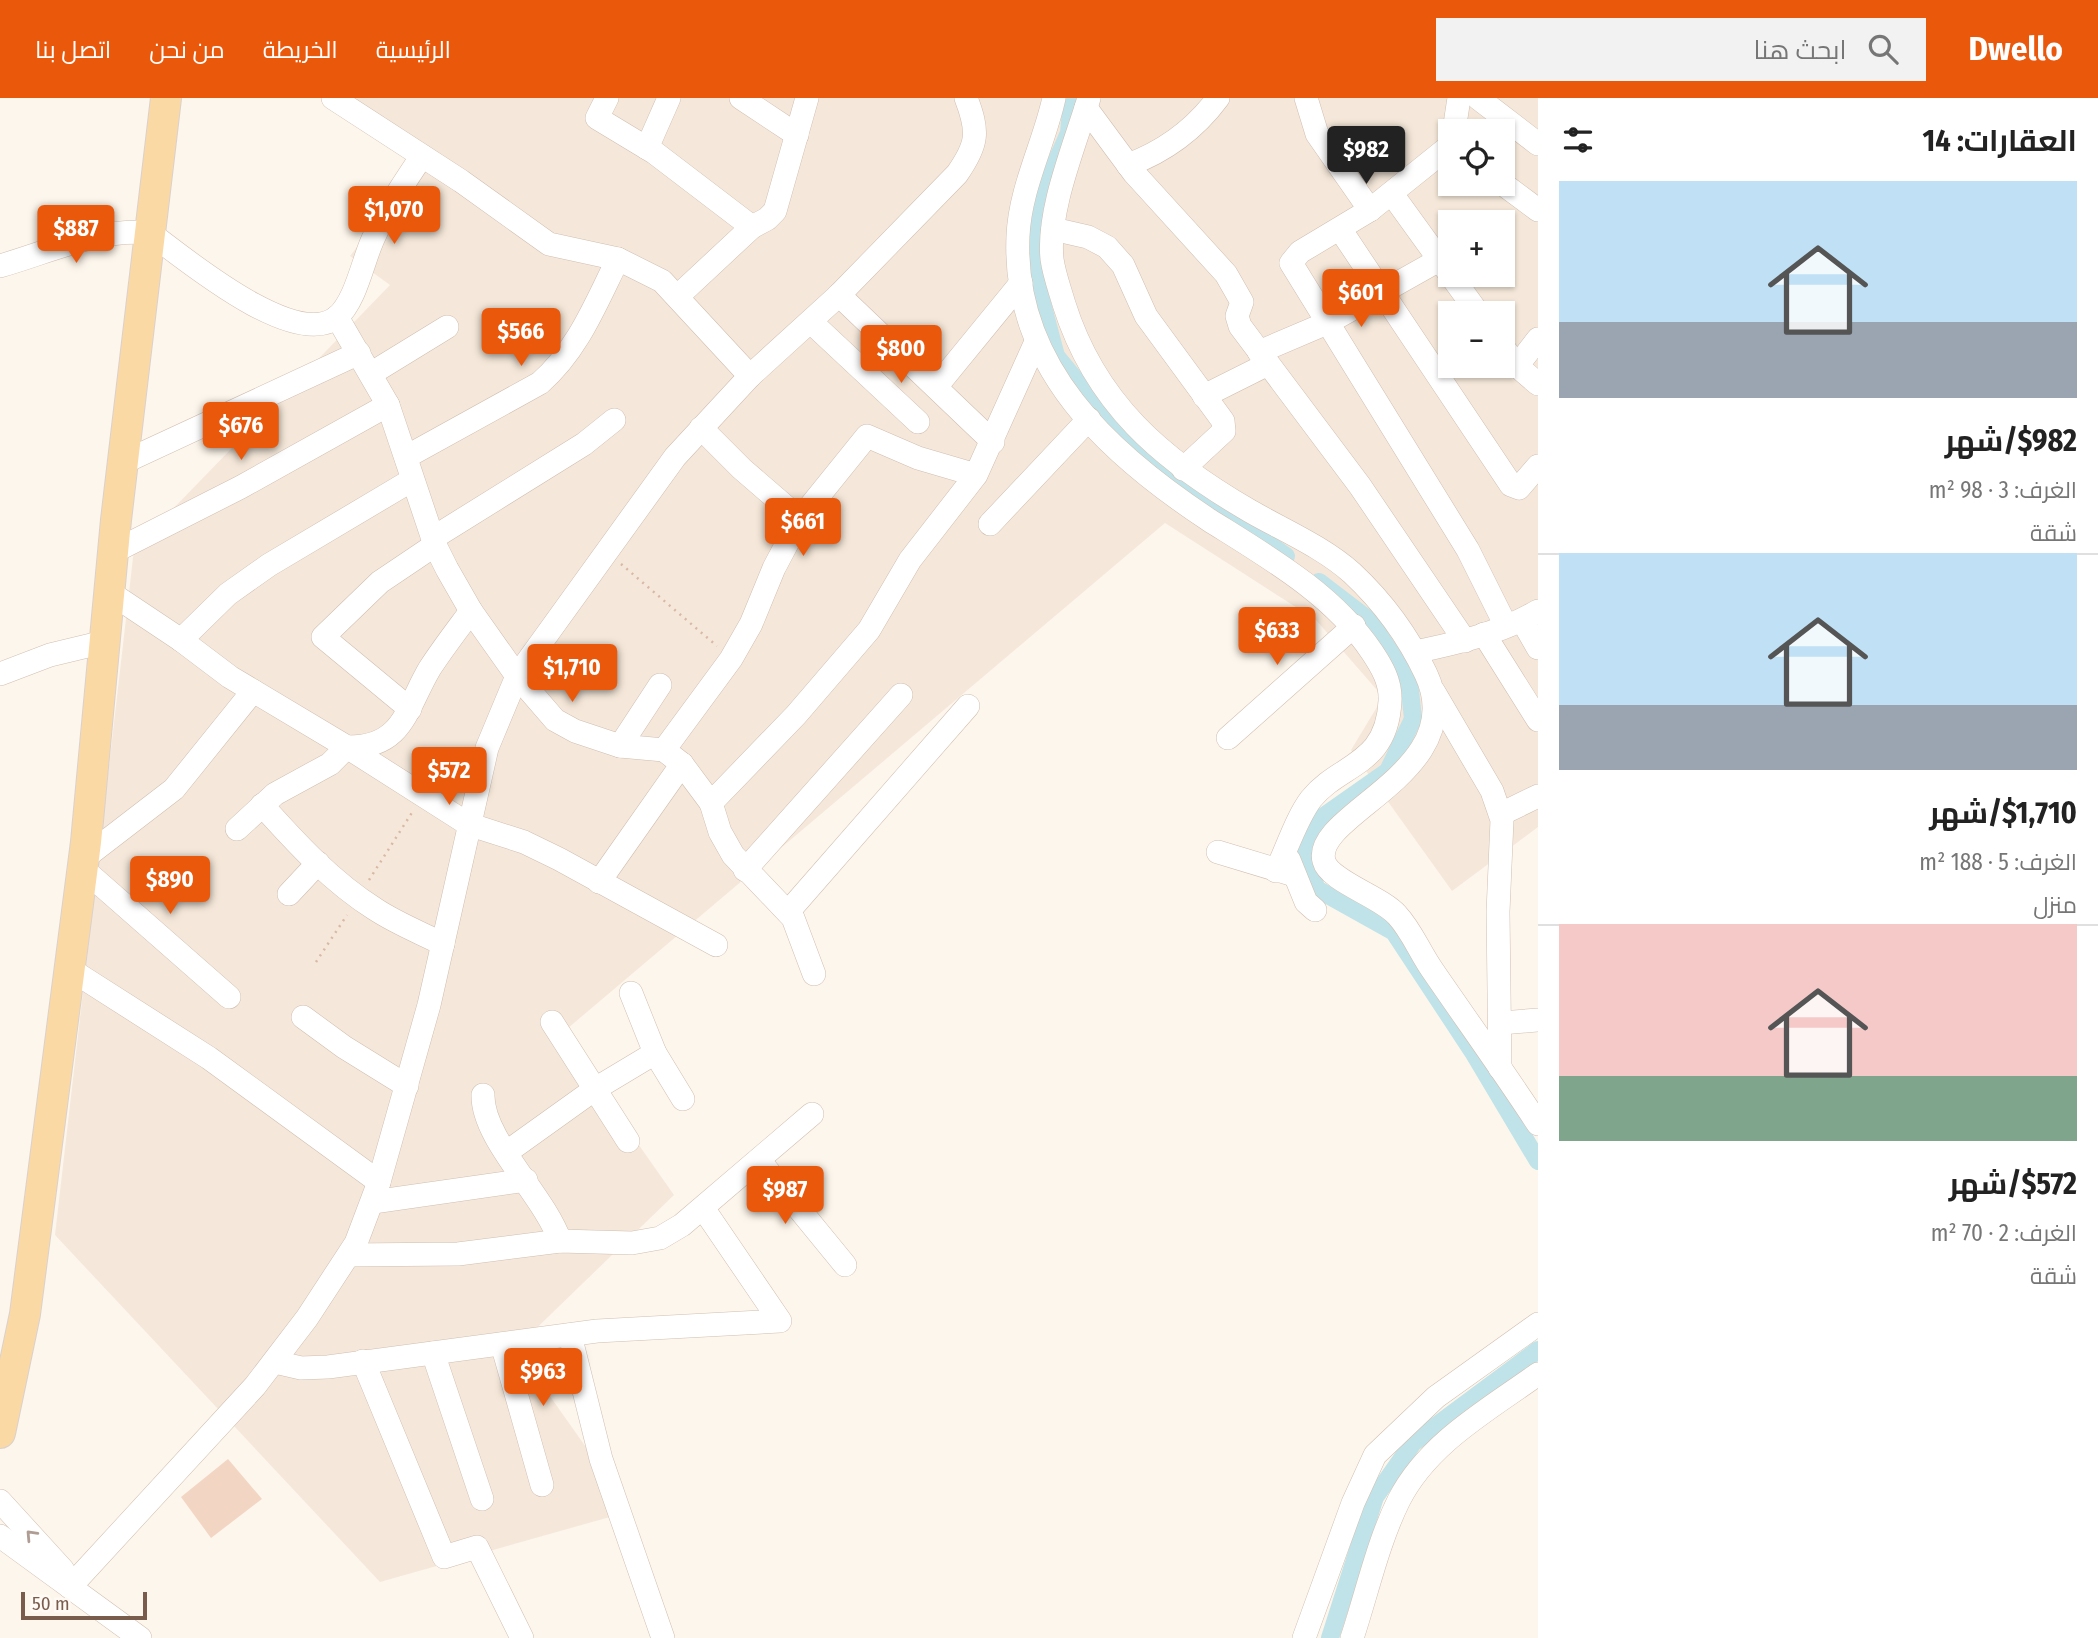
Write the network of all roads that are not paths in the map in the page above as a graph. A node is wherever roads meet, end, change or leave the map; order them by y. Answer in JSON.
{"nodes":[{"id":1,"x":166,"y":98,"type":"edge"},
{"id":2,"x":607,"y":98,"type":"edge"},
{"id":3,"x":669,"y":98,"type":"edge"},
{"id":4,"x":741,"y":98,"type":"edge"},
{"id":5,"x":807,"y":98,"type":"edge"},
{"id":6,"x":966,"y":98,"type":"edge"},
{"id":7,"x":1218,"y":98,"type":"edge"},
{"id":8,"x":1306,"y":98,"type":"edge"},
{"id":9,"x":1438,"y":98,"type":"edge"},
{"id":10,"x":1478,"y":98,"type":"edge"},
{"id":11,"x":337,"y":99,"type":"edge"},
{"id":12,"x":1051,"y":99,"type":"edge"},
{"id":13,"x":1087,"y":103,"type":"edge"},
{"id":14,"x":1457,"y":114,"type":"edge"},
{"id":15,"x":797,"y":135,"type":"junction"},
{"id":16,"x":1538,"y":144,"type":"edge"},
{"id":17,"x":648,"y":148,"type":"junction"},
{"id":18,"x":422,"y":156,"type":"junction"},
{"id":19,"x":1438,"y":156,"type":"edge"},
{"id":20,"x":1128,"y":165,"type":"junction"},
{"id":21,"x":1515,"y":193,"type":"edge"},
{"id":22,"x":1392,"y":194,"type":"junction"},
{"id":23,"x":1370,"y":210,"type":"junction"},
{"id":24,"x":1538,"y":210,"type":"edge"},
{"id":25,"x":752,"y":227,"type":"junction"},
{"id":26,"x":1054,"y":229,"type":"junction"},
{"id":27,"x":1340,"y":229,"type":"junction"},
{"id":28,"x":150,"y":233,"type":"junction"},
{"id":29,"x":618,"y":259,"type":"junction"},
{"id":30,"x":1438,"y":259,"type":"edge"},
{"id":31,"x":1438,"y":261,"type":"edge"},
{"id":32,"x":0,"y":266,"type":"edge"},
{"id":33,"x":1021,"y":283,"type":"junction"},
{"id":34,"x":1382,"y":293,"type":"junction"},
{"id":35,"x":839,"y":295,"type":"junction"},
{"id":36,"x":678,"y":296,"type":"junction"},
{"id":37,"x":337,"y":317,"type":"junction"},
{"id":38,"x":811,"y":322,"type":"junction"},
{"id":39,"x":1326,"y":323,"type":"junction"},
{"id":40,"x":447,"y":327,"type":"dead end"},
{"id":41,"x":1538,"y":339,"type":"edge"},
{"id":42,"x":1035,"y":344,"type":"junction"},
{"id":43,"x":359,"y":353,"type":"junction"},
{"id":44,"x":1264,"y":358,"type":"junction"},
{"id":45,"x":1515,"y":363,"type":"edge"},
{"id":46,"x":1517,"y":366,"type":"junction"},
{"id":47,"x":372,"y":373,"type":"junction"},
{"id":48,"x":750,"y":376,"type":"junction"},
{"id":49,"x":1538,"y":384,"type":"edge"},
{"id":50,"x":936,"y":387,"type":"junction"},
{"id":51,"x":1204,"y":396,"type":"junction"},
{"id":52,"x":388,"y":405,"type":"junction"},
{"id":53,"x":1089,"y":419,"type":"junction"},
{"id":54,"x":614,"y":421,"type":"dead end"},
{"id":55,"x":918,"y":422,"type":"dead end"},
{"id":56,"x":701,"y":428,"type":"junction"},
{"id":57,"x":993,"y":442,"type":"junction"},
{"id":58,"x":406,"y":457,"type":"junction"},
{"id":59,"x":122,"y":463,"type":"junction"},
{"id":60,"x":1538,"y":466,"type":"edge"},
{"id":61,"x":1183,"y":468,"type":"junction"},
{"id":62,"x":976,"y":475,"type":"junction"},
{"id":63,"x":412,"y":480,"type":"junction"},
{"id":64,"x":800,"y":519,"type":"junction"},
{"id":65,"x":990,"y":524,"type":"dead end"},
{"id":66,"x":434,"y":542,"type":"junction"},
{"id":67,"x":113,"y":552,"type":"junction"},
{"id":68,"x":109,"y":592,"type":"junction"},
{"id":69,"x":471,"y":611,"type":"junction"},
{"id":70,"x":1522,"y":619,"type":"edge"},
{"id":71,"x":1353,"y":626,"type":"junction"},
{"id":72,"x":1474,"y":637,"type":"junction"},
{"id":73,"x":181,"y":640,"type":"junction"},
{"id":74,"x":104,"y":642,"type":"junction"},
{"id":75,"x":1538,"y":648,"type":"edge"},
{"id":76,"x":1415,"y":652,"type":"junction"},
{"id":77,"x":0,"y":674,"type":"edge"},
{"id":78,"x":517,"y":676,"type":"junction"},
{"id":79,"x":660,"y":685,"type":"dead end"},
{"id":80,"x":253,"y":691,"type":"junction"},
{"id":81,"x":1434,"y":692,"type":"junction"},
{"id":82,"x":901,"y":695,"type":"dead end"},
{"id":83,"x":968,"y":706,"type":"dead end"},
{"id":84,"x":410,"y":709,"type":"junction"},
{"id":85,"x":1538,"y":720,"type":"edge"},
{"id":86,"x":1228,"y":738,"type":"dead end"},
{"id":87,"x":620,"y":746,"type":"junction"},
{"id":88,"x":347,"y":747,"type":"junction"},
{"id":89,"x":673,"y":757,"type":"junction"},
{"id":90,"x":1538,"y":796,"type":"edge"},
{"id":91,"x":711,"y":803,"type":"junction"},
{"id":92,"x":262,"y":805,"type":"junction"},
{"id":93,"x":1501,"y":814,"type":"junction"},
{"id":94,"x":468,"y":824,"type":"junction"},
{"id":95,"x":237,"y":829,"type":"dead end"},
{"id":96,"x":1218,"y":852,"type":"dead end"},
{"id":97,"x":318,"y":863,"type":"junction"},
{"id":98,"x":83,"y":864,"type":"junction"},
{"id":99,"x":1285,"y":866,"type":"junction"},
{"id":100,"x":745,"y":870,"type":"junction"},
{"id":101,"x":599,"y":882,"type":"junction"},
{"id":102,"x":289,"y":894,"type":"dead end"},
{"id":103,"x":1315,"y":910,"type":"dead end"},
{"id":104,"x":788,"y":912,"type":"junction"},
{"id":105,"x":443,"y":944,"type":"junction"},
{"id":106,"x":716,"y":945,"type":"dead end"},
{"id":107,"x":68,"y":968,"type":"junction"},
{"id":108,"x":814,"y":974,"type":"dead end"},
{"id":109,"x":631,"y":993,"type":"dead end"},
{"id":110,"x":229,"y":997,"type":"dead end"},
{"id":111,"x":1461,"y":1012,"type":"junction"},
{"id":112,"x":303,"y":1017,"type":"dead end"},
{"id":113,"x":1501,"y":1018,"type":"junction"},
{"id":114,"x":1538,"y":1020,"type":"edge"},
{"id":115,"x":552,"y":1022,"type":"dead end"},
{"id":116,"x":654,"y":1053,"type":"junction"},
{"id":117,"x":1500,"y":1068,"type":"junction"},
{"id":118,"x":407,"y":1086,"type":"junction"},
{"id":119,"x":595,"y":1088,"type":"junction"},
{"id":120,"x":483,"y":1095,"type":"dead end"},
{"id":121,"x":683,"y":1099,"type":"dead end"},
{"id":122,"x":812,"y":1114,"type":"dead end"},
{"id":123,"x":1538,"y":1124,"type":"edge"},
{"id":124,"x":628,"y":1141,"type":"dead end"},
{"id":125,"x":507,"y":1152,"type":"junction"},
{"id":126,"x":759,"y":1160,"type":"junction"},
{"id":127,"x":526,"y":1180,"type":"junction"},
{"id":128,"x":376,"y":1192,"type":"junction"},
{"id":129,"x":703,"y":1208,"type":"junction"},
{"id":130,"x":560,"y":1241,"type":"junction"},
{"id":131,"x":350,"y":1255,"type":"junction"},
{"id":132,"x":845,"y":1265,"type":"dead end"},
{"id":133,"x":1538,"y":1324,"type":"edge"},
{"id":134,"x":570,"y":1335,"type":"junction"},
{"id":135,"x":502,"y":1343,"type":"junction"},
{"id":136,"x":433,"y":1353,"type":"junction"},
{"id":137,"x":363,"y":1361,"type":"junction"},
{"id":138,"x":275,"y":1362,"type":"junction"},
{"id":139,"x":1538,"y":1374,"type":"edge"},
{"id":140,"x":0,"y":1433,"type":"edge"},
{"id":141,"x":542,"y":1485,"type":"dead end"},
{"id":142,"x":481,"y":1499,"type":"dead end"},
{"id":143,"x":0,"y":1501,"type":"edge"},
{"id":144,"x":0,"y":1536,"type":"edge"},
{"id":145,"x":72,"y":1585,"type":"junction"},
{"id":146,"x":140,"y":1638,"type":"edge"},
{"id":147,"x":522,"y":1638,"type":"edge"},
{"id":148,"x":663,"y":1638,"type":"edge"},
{"id":149,"x":1304,"y":1638,"type":"edge"},
{"id":150,"x":1352,"y":1638,"type":"edge"}],
"edges":[{"from":1,"to":28,"type":"main road"},
{"from":2,"to":17,"type":"street"},
{"from":3,"to":17,"type":"street"},
{"from":4,"to":15,"type":"street"},
{"from":5,"to":15,"type":"street"},
{"from":6,"to":35,"type":"street"},
{"from":7,"to":20,"type":"street"},
{"from":8,"to":23,"type":"street"},
{"from":9,"to":14,"type":"street"},
{"from":10,"to":16,"type":"street"},
{"from":11,"to":18,"type":"street"},
{"from":12,"to":33,"type":"street"},
{"from":13,"to":20,"type":"street"},
{"from":13,"to":26,"type":"street"},
{"from":15,"to":25,"type":"street"},
{"from":17,"to":25,"type":"street"},
{"from":18,"to":29,"type":"street"},
{"from":18,"to":37,"type":"street"},
{"from":19,"to":22,"type":"street"},
{"from":20,"to":44,"type":"street"},
{"from":21,"to":24,"type":"street"},
{"from":22,"to":23,"type":"street"},
{"from":22,"to":30,"type":"street"},
{"from":23,"to":27,"type":"street"},
{"from":25,"to":36,"type":"street"},
{"from":26,"to":51,"type":"street"},
{"from":26,"to":61,"type":"street"},
{"from":27,"to":34,"type":"street"},
{"from":27,"to":39,"type":"street"},
{"from":28,"to":32,"type":"street"},
{"from":28,"to":37,"type":"street"},
{"from":28,"to":59,"type":"main road"},
{"from":29,"to":36,"type":"street"},
{"from":29,"to":58,"type":"street"},
{"from":31,"to":34,"type":"street"},
{"from":33,"to":42,"type":"street"},
{"from":33,"to":50,"type":"street"},
{"from":34,"to":39,"type":"street"},
{"from":34,"to":60,"type":"street"},
{"from":35,"to":38,"type":"street"},
{"from":35,"to":50,"type":"street"},
{"from":36,"to":48,"type":"street"},
{"from":37,"to":43,"type":"street"},
{"from":38,"to":48,"type":"street"},
{"from":38,"to":55,"type":"street"},
{"from":39,"to":44,"type":"street"},
{"from":39,"to":70,"type":"street"},
{"from":40,"to":47,"type":"street"},
{"from":41,"to":46,"type":"street"},
{"from":42,"to":53,"type":"street"},
{"from":42,"to":57,"type":"street"},
{"from":43,"to":47,"type":"street"},
{"from":43,"to":59,"type":"street"},
{"from":44,"to":51,"type":"street"},
{"from":44,"to":72,"type":"street"},
{"from":45,"to":46,"type":"street"},
{"from":46,"to":49,"type":"street"},
{"from":47,"to":52,"type":"street"},
{"from":48,"to":56,"type":"street"},
{"from":50,"to":57,"type":"street"},
{"from":51,"to":61,"type":"street"},
{"from":52,"to":58,"type":"street"},
{"from":52,"to":67,"type":"street"},
{"from":53,"to":65,"type":"street"},
{"from":53,"to":71,"type":"street"},
{"from":54,"to":66,"type":"street"},
{"from":56,"to":64,"type":"street"},
{"from":56,"to":78,"type":"street"},
{"from":57,"to":62,"type":"street"},
{"from":58,"to":63,"type":"street"},
{"from":59,"to":67,"type":"main road"},
{"from":61,"to":76,"type":"street"},
{"from":62,"to":64,"type":"street"},
{"from":62,"to":91,"type":"street"},
{"from":63,"to":66,"type":"street"},
{"from":63,"to":73,"type":"street"},
{"from":64,"to":89,"type":"street"},
{"from":66,"to":69,"type":"street"},
{"from":66,"to":84,"type":"street"},
{"from":67,"to":68,"type":"main road"},
{"from":68,"to":73,"type":"street"},
{"from":68,"to":74,"type":"main road"},
{"from":69,"to":78,"type":"street"},
{"from":69,"to":84,"type":"street"},
{"from":70,"to":72,"type":"street"},
{"from":70,"to":75,"type":"street"},
{"from":71,"to":86,"type":"street"},
{"from":71,"to":99,"type":"street"},
{"from":72,"to":76,"type":"street"},
{"from":72,"to":85,"type":"street"},
{"from":73,"to":80,"type":"street"},
{"from":74,"to":77,"type":"street"},
{"from":74,"to":98,"type":"main road"},
{"from":76,"to":81,"type":"street"},
{"from":78,"to":87,"type":"street"},
{"from":78,"to":94,"type":"street"},
{"from":79,"to":87,"type":"street"},
{"from":80,"to":88,"type":"street"},
{"from":80,"to":98,"type":"street"},
{"from":81,"to":93,"type":"street"},
{"from":81,"to":111,"type":"street"},
{"from":82,"to":100,"type":"street"},
{"from":83,"to":104,"type":"street"},
{"from":84,"to":88,"type":"street"},
{"from":87,"to":89,"type":"street"},
{"from":88,"to":92,"type":"street"},
{"from":88,"to":94,"type":"street"},
{"from":89,"to":91,"type":"street"},
{"from":89,"to":101,"type":"street"},
{"from":90,"to":93,"type":"street"},
{"from":91,"to":100,"type":"street"},
{"from":92,"to":95,"type":"street"},
{"from":92,"to":97,"type":"street"},
{"from":93,"to":113,"type":"street"},
{"from":94,"to":101,"type":"street"},
{"from":94,"to":105,"type":"street"},
{"from":96,"to":99,"type":"street"},
{"from":97,"to":102,"type":"street"},
{"from":97,"to":105,"type":"street"},
{"from":98,"to":107,"type":"main road"},
{"from":98,"to":110,"type":"street"},
{"from":99,"to":103,"type":"street"},
{"from":100,"to":104,"type":"street"},
{"from":101,"to":106,"type":"street"},
{"from":104,"to":108,"type":"street"},
{"from":105,"to":118,"type":"street"},
{"from":107,"to":128,"type":"street"},
{"from":107,"to":140,"type":"main road"},
{"from":109,"to":116,"type":"street"},
{"from":111,"to":113,"type":"street"},
{"from":111,"to":117,"type":"street"},
{"from":112,"to":118,"type":"street"},
{"from":113,"to":114,"type":"street"},
{"from":113,"to":117,"type":"street"},
{"from":115,"to":119,"type":"street"},
{"from":116,"to":119,"type":"street"},
{"from":116,"to":121,"type":"street"},
{"from":117,"to":123,"type":"street"},
{"from":118,"to":128,"type":"street"},
{"from":119,"to":124,"type":"street"},
{"from":119,"to":125,"type":"street"},
{"from":120,"to":125,"type":"street"},
{"from":122,"to":126,"type":"street"},
{"from":125,"to":127,"type":"street"},
{"from":126,"to":129,"type":"street"},
{"from":126,"to":132,"type":"street"},
{"from":127,"to":128,"type":"street"},
{"from":127,"to":130,"type":"street"},
{"from":128,"to":131,"type":"street"},
{"from":129,"to":130,"type":"street"},
{"from":129,"to":134,"type":"street"},
{"from":130,"to":131,"type":"street"},
{"from":131,"to":138,"type":"street"},
{"from":133,"to":149,"type":"street"},
{"from":134,"to":135,"type":"street"},
{"from":134,"to":148,"type":"street"},
{"from":135,"to":136,"type":"street"},
{"from":135,"to":141,"type":"street"},
{"from":136,"to":137,"type":"street"},
{"from":136,"to":142,"type":"street"},
{"from":137,"to":138,"type":"street"},
{"from":137,"to":147,"type":"street"},
{"from":138,"to":145,"type":"street"},
{"from":139,"to":150,"type":"street"},
{"from":145,"to":143,"type":"street","one_way":true},
{"from":144,"to":145,"type":"street"},
{"from":145,"to":146,"type":"street"}]}
